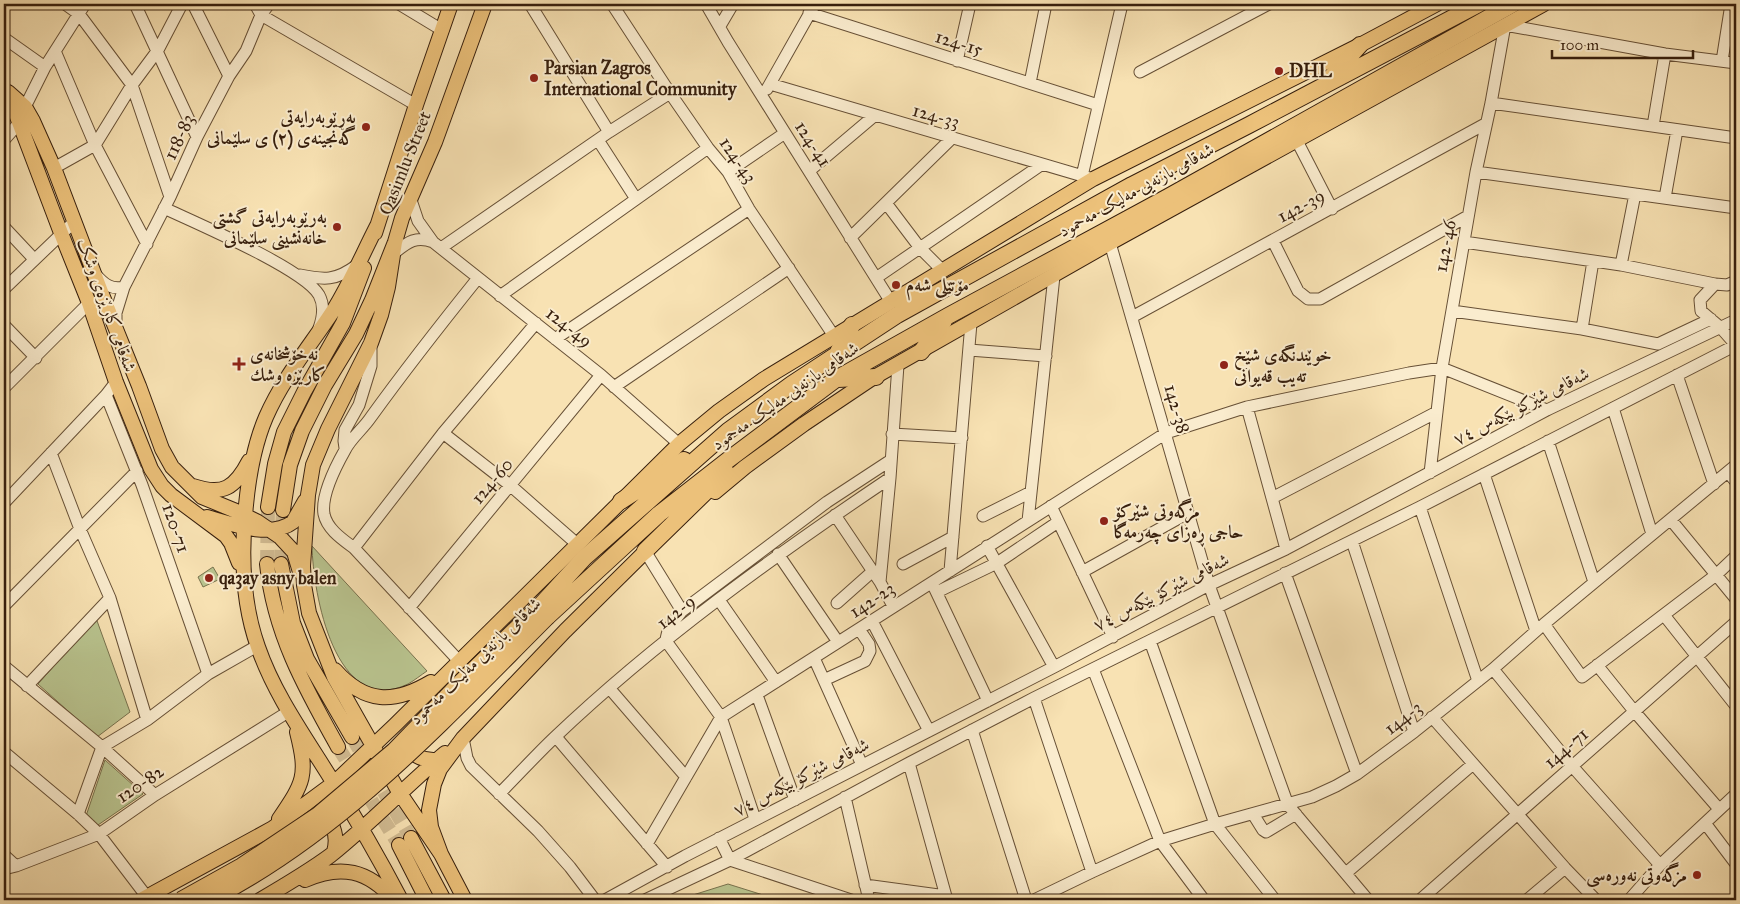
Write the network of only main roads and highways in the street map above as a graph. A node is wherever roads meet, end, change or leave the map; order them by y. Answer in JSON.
{"nodes":[{"id":1,"x":452,"y":4,"type":"edge"},
{"id":2,"x":485,"y":4,"type":"edge"},
{"id":3,"x":1479,"y":4,"type":"edge"},
{"id":4,"x":1514,"y":4,"type":"edge"},
{"id":5,"x":1544,"y":4,"type":"edge"},
{"id":6,"x":1432,"y":5,"type":"edge"},
{"id":7,"x":1501,"y":19,"type":"junction"},
{"id":8,"x":1360,"y":45,"type":"junction"},
{"id":9,"x":1324,"y":84,"type":"junction"},
{"id":10,"x":6,"y":88,"type":"edge"},
{"id":11,"x":1345,"y":97,"type":"junction"},
{"id":12,"x":1366,"y":101,"type":"junction"},
{"id":13,"x":1155,"y":173,"type":"junction"},
{"id":14,"x":1132,"y":185,"type":"junction"},
{"id":15,"x":1168,"y":197,"type":"junction"},
{"id":16,"x":1145,"y":209,"type":"junction"},
{"id":17,"x":378,"y":224,"type":"junction"},
{"id":18,"x":392,"y":251,"type":"junction"},
{"id":19,"x":942,"y":291,"type":"junction"},
{"id":20,"x":894,"y":301,"type":"junction"},
{"id":21,"x":948,"y":316,"type":"junction"},
{"id":22,"x":852,"y":326,"type":"junction"},
{"id":23,"x":125,"y":348,"type":"junction"},
{"id":24,"x":922,"y":352,"type":"junction"},
{"id":25,"x":107,"y":354,"type":"junction"},
{"id":26,"x":838,"y":354,"type":"junction"},
{"id":27,"x":876,"y":377,"type":"junction"},
{"id":28,"x":836,"y":379,"type":"junction"},
{"id":29,"x":773,"y":426,"type":"junction"},
{"id":30,"x":728,"y":431,"type":"junction"},
{"id":31,"x":255,"y":448,"type":"junction"},
{"id":32,"x":187,"y":484,"type":"junction"},
{"id":33,"x":308,"y":495,"type":"junction"},
{"id":34,"x":621,"y":501,"type":"junction"},
{"id":35,"x":268,"y":507,"type":"tunnel mouth"},
{"id":36,"x":283,"y":510,"type":"tunnel mouth"},
{"id":37,"x":197,"y":513,"type":"junction"},
{"id":38,"x":244,"y":522,"type":"junction"},
{"id":39,"x":270,"y":529,"type":"junction"},
{"id":40,"x":645,"y":551,"type":"junction"},
{"id":41,"x":304,"y":585,"type":"junction"},
{"id":42,"x":245,"y":588,"type":"junction"},
{"id":43,"x":543,"y":612,"type":"junction"},
{"id":44,"x":327,"y":661,"type":"junction"},
{"id":45,"x":447,"y":673,"type":"junction"},
{"id":46,"x":291,"y":717,"type":"junction"},
{"id":47,"x":395,"y":725,"type":"junction"},
{"id":48,"x":352,"y":737,"type":"tunnel mouth"},
{"id":49,"x":463,"y":738,"type":"junction"},
{"id":50,"x":373,"y":746,"type":"junction"},
{"id":51,"x":338,"y":747,"type":"tunnel mouth"},
{"id":52,"x":436,"y":760,"type":"junction"},
{"id":53,"x":334,"y":782,"type":"junction"},
{"id":54,"x":399,"y":792,"type":"junction"},
{"id":55,"x":303,"y":806,"type":"junction"},
{"id":56,"x":273,"y":828,"type":"junction"},
{"id":57,"x":361,"y":829,"type":"junction"},
{"id":58,"x":334,"y":852,"type":"junction"},
{"id":59,"x":440,"y":854,"type":"junction"},
{"id":60,"x":144,"y":899,"type":"edge"},
{"id":61,"x":181,"y":900,"type":"edge"},
{"id":62,"x":209,"y":900,"type":"edge"},
{"id":63,"x":262,"y":900,"type":"edge"},
{"id":64,"x":394,"y":900,"type":"edge"},
{"id":65,"x":400,"y":900,"type":"edge"},
{"id":66,"x":427,"y":900,"type":"edge"},
{"id":67,"x":444,"y":900,"type":"edge"},
{"id":68,"x":465,"y":900,"type":"edge"}],
"edges":[{"from":1,"to":17,"type":"main road","name":"Qasimlu Street"},
{"from":2,"to":18,"type":"main road","name":"Qasimlu Street"},
{"from":3,"to":9,"type":"highway","name":"شەقامی بازنەیی مەلیک مەحمود"},
{"from":4,"to":7,"type":"highway","name":"شەقامی بازنەیی مەلیک مەحمود"},
{"from":5,"to":7,"type":"main road"},
{"from":6,"to":8,"type":"main road"},
{"from":7,"to":11,"type":"highway","name":"شەقامی بازنەیی مەلیک مەحمود"},
{"from":7,"to":12,"type":"main road"},
{"from":8,"to":9,"type":"highway"},
{"from":8,"to":20,"type":"main road"},
{"from":9,"to":13,"type":"highway","name":"شەقامی بازنەیی مەلیک مەحمود"},
{"from":10,"to":23,"type":"main road","name":"شەقامی کارێزەی وشک"},
{"from":10,"to":25,"type":"main road","name":"شەقامی کارێزەی وشک"},
{"from":11,"to":12,"type":"highway"},
{"from":11,"to":15,"type":"highway","name":"شەقامی بازنەیی مەلیک مەحمود"},
{"from":12,"to":24,"type":"main road"},
{"from":13,"to":14,"type":"highway","name":"شەقامی بازنەیی مەلیک مەحمود"},
{"from":13,"to":15,"type":"highway"},
{"from":14,"to":16,"type":"highway"},
{"from":14,"to":19,"type":"highway","name":"شەقامی بازنەیی مەلیک مەحمود"},
{"from":15,"to":16,"type":"highway","name":"شەقامی بازنەیی مەلیک مەحمود"},
{"from":16,"to":21,"type":"highway","name":"شەقامی بازنەیی مەلیک مەحمود"},
{"from":17,"to":31,"type":"main road"},
{"from":17,"to":35,"type":"main road","name":"Qasimlu Street"},
{"from":18,"to":33,"type":"main road"},
{"from":18,"to":36,"type":"main road","name":"Qasimlu Street"},
{"from":19,"to":20,"type":"highway"},
{"from":19,"to":26,"type":"highway","name":"شەقامی بازنەیی مەلیک مەحمود"},
{"from":20,"to":22,"type":"main road"},
{"from":21,"to":24,"type":"highway"},
{"from":21,"to":28,"type":"highway","name":"شەقامی بازنەیی مەلیک مەحمود"},
{"from":22,"to":26,"type":"highway"},
{"from":22,"to":34,"type":"main road"},
{"from":23,"to":25,"type":"main road"},
{"from":23,"to":32,"type":"main road","name":"شەقامی کارێزەی وشک"},
{"from":24,"to":27,"type":"main road"},
{"from":25,"to":37,"type":"main road","name":"شەقامی کارێزەی وشک"},
{"from":26,"to":30,"type":"highway","name":"شەقامی بازنەیی مەلیک مەحمود"},
{"from":27,"to":28,"type":"highway"},
{"from":27,"to":40,"type":"main road"},
{"from":28,"to":29,"type":"highway","name":"شەقامی بازنەیی مەلیک مەحمود"},
{"from":29,"to":40,"type":"highway"},
{"from":29,"to":43,"type":"highway","name":"شەقامی بازنەیی مەلیک مەحمود"},
{"from":30,"to":34,"type":"highway"},
{"from":30,"to":43,"type":"highway","name":"شەقامی بازنەیی مەلیک مەحمود"},
{"from":31,"to":32,"type":"main road"},
{"from":31,"to":38,"type":"main road"},
{"from":32,"to":38,"type":"main road","name":"شەقامی کارێزەی وشک"},
{"from":33,"to":39,"type":"main road"},
{"from":33,"to":41,"type":"main road"},
{"from":34,"to":45,"type":"main road"},
{"from":37,"to":38,"type":"main road"},
{"from":37,"to":42,"type":"main road"},
{"from":38,"to":39,"type":"main road"},
{"from":38,"to":42,"type":"main road"},
{"from":39,"to":41,"type":"main road"},
{"from":40,"to":49,"type":"main road"},
{"from":41,"to":44,"type":"main road"},
{"from":42,"to":46,"type":"main road"},
{"from":43,"to":61,"type":"highway","name":"شەقامی بازنەیی مەلیک مەحمود","bridge":true},
{"from":43,"to":62,"type":"highway","name":"شەقامی بازنەیی مەلیک مەحمود","bridge":true},
{"from":44,"to":45,"type":"main road"},
{"from":44,"to":50,"type":"main road"},
{"from":45,"to":47,"type":"main road"},
{"from":46,"to":53,"type":"main road"},
{"from":46,"to":56,"type":"main road"},
{"from":47,"to":50,"type":"main road"},
{"from":47,"to":52,"type":"main road"},
{"from":48,"to":51,"type":"main road"},
{"from":49,"to":52,"type":"main road"},
{"from":49,"to":59,"type":"main road"},
{"from":50,"to":53,"type":"main road"},
{"from":50,"to":54,"type":"main road"},
{"from":52,"to":54,"type":"main road"},
{"from":53,"to":55,"type":"main road"},
{"from":53,"to":57,"type":"main road"},
{"from":54,"to":57,"type":"main road"},
{"from":54,"to":59,"type":"main road"},
{"from":55,"to":56,"type":"main road"},
{"from":55,"to":58,"type":"main road"},
{"from":56,"to":60,"type":"main road"},
{"from":57,"to":58,"type":"main road"},
{"from":57,"to":65,"type":"main road"},
{"from":58,"to":63,"type":"main road"},
{"from":59,"to":68,"type":"main road"},
{"from":63,"to":64,"type":"main road"},
{"from":66,"to":67,"type":"main road"}]}
